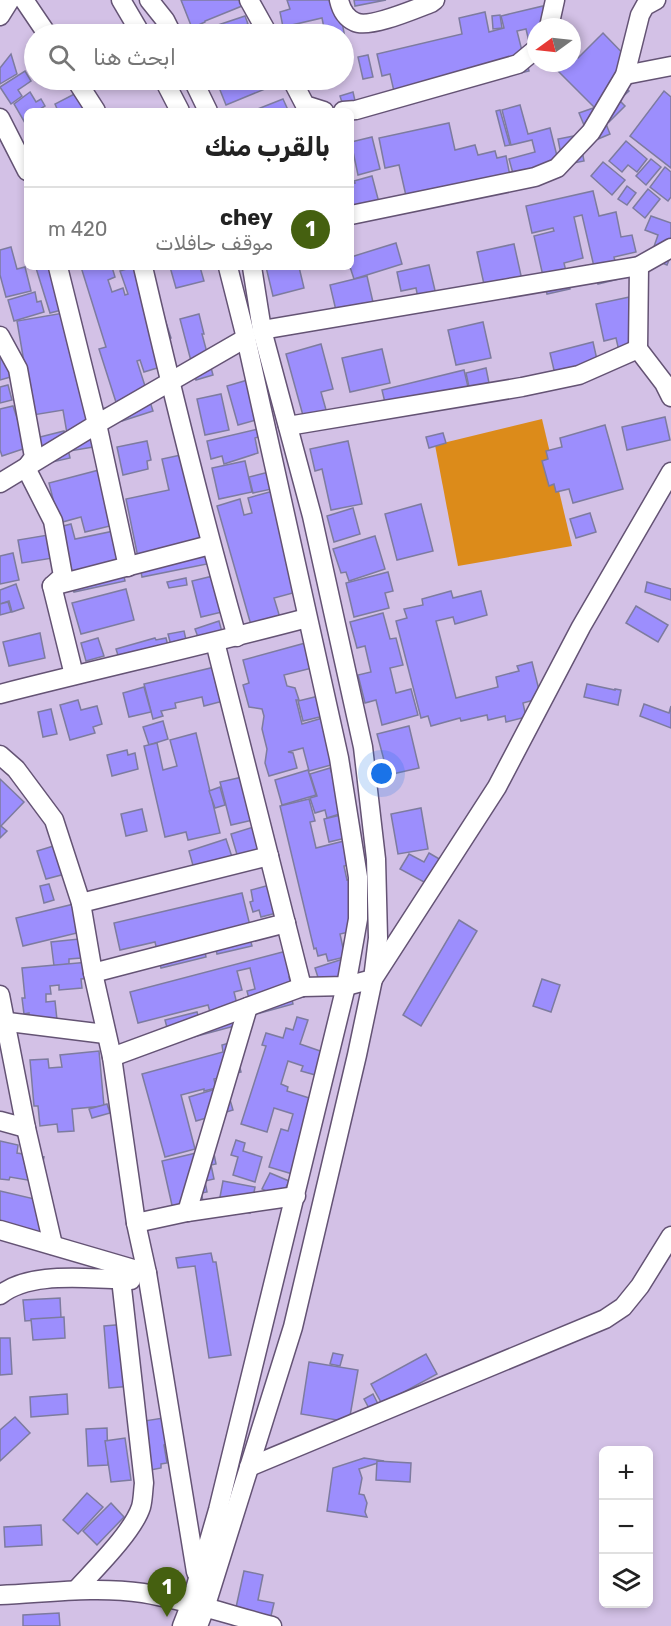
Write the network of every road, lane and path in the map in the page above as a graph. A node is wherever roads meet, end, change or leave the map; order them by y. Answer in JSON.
{"nodes":[{"id":1,"x":10,"y":0,"type":"edge"},
{"id":2,"x":24,"y":0,"type":"edge"},
{"id":3,"x":122,"y":0,"type":"edge"},
{"id":4,"x":149,"y":0,"type":"edge"},
{"id":5,"x":249,"y":0,"type":"edge"},
{"id":6,"x":339,"y":0,"type":"edge"},
{"id":7,"x":435,"y":0,"type":"edge"},
{"id":8,"x":555,"y":0,"type":"edge"},
{"id":9,"x":656,"y":0,"type":"edge"},
{"id":10,"x":0,"y":16,"type":"edge"},
{"id":11,"x":551,"y":18,"type":"edge"},
{"id":12,"x":40,"y":24,"type":"edge"},
{"id":13,"x":135,"y":24,"type":"edge"},
{"id":14,"x":167,"y":24,"type":"edge"},
{"id":15,"x":262,"y":24,"type":"edge"},
{"id":16,"x":527,"y":56,"type":"edge"},
{"id":17,"x":671,"y":66,"type":"edge"},
{"id":18,"x":625,"y":75,"type":"junction"},
{"id":19,"x":82,"y":90,"type":"edge"},
{"id":20,"x":169,"y":90,"type":"edge"},
{"id":21,"x":198,"y":90,"type":"edge"},
{"id":22,"x":298,"y":90,"type":"edge"},
{"id":23,"x":94,"y":108,"type":"edge"},
{"id":24,"x":178,"y":108,"type":"edge"},
{"id":25,"x":207,"y":108,"type":"edge"},
{"id":26,"x":315,"y":108,"type":"edge"},
{"id":27,"x":354,"y":110,"type":"edge"},
{"id":28,"x":0,"y":118,"type":"edge"},
{"id":29,"x":24,"y":165,"type":"edge"},
{"id":30,"x":354,"y":214,"type":"edge"},
{"id":31,"x":671,"y":243,"type":"edge"},
{"id":32,"x":671,"y":248,"type":"edge"},
{"id":33,"x":639,"y":266,"type":"junction"},
{"id":34,"x":59,"y":270,"type":"edge"},
{"id":35,"x":145,"y":270,"type":"edge"},
{"id":36,"x":229,"y":270,"type":"edge"},
{"id":37,"x":252,"y":270,"type":"edge"},
{"id":38,"x":262,"y":330,"type":"junction"},
{"id":39,"x":0,"y":336,"type":"edge"},
{"id":40,"x":246,"y":338,"type":"junction"},
{"id":41,"x":638,"y":349,"type":"junction"},
{"id":42,"x":170,"y":382,"type":"junction"},
{"id":43,"x":671,"y":397,"type":"edge"},
{"id":44,"x":97,"y":424,"type":"junction"},
{"id":45,"x":288,"y":426,"type":"junction"},
{"id":46,"x":27,"y":468,"type":"junction"},
{"id":47,"x":671,"y":472,"type":"edge"},
{"id":48,"x":0,"y":483,"type":"edge"},
{"id":49,"x":210,"y":546,"type":"junction"},
{"id":50,"x":128,"y":567,"type":"junction"},
{"id":51,"x":52,"y":586,"type":"junction"},
{"id":52,"x":307,"y":618,"type":"junction"},
{"id":53,"x":237,"y":637,"type":"junction"},
{"id":54,"x":215,"y":642,"type":"junction"},
{"id":55,"x":74,"y":675,"type":"junction"},
{"id":56,"x":0,"y":694,"type":"edge"},
{"id":57,"x":0,"y":755,"type":"edge"},
{"id":58,"x":269,"y":856,"type":"junction"},
{"id":59,"x":81,"y":903,"type":"junction"},
{"id":60,"x":286,"y":923,"type":"junction"},
{"id":61,"x":93,"y":974,"type":"junction"},
{"id":62,"x":373,"y":979,"type":"junction"},
{"id":63,"x":346,"y":986,"type":"junction"},
{"id":64,"x":303,"y":987,"type":"junction"},
{"id":65,"x":0,"y":995,"type":"edge"},
{"id":66,"x":248,"y":1007,"type":"junction"},
{"id":67,"x":3,"y":1021,"type":"edge"},
{"id":68,"x":105,"y":1034,"type":"junction"},
{"id":69,"x":112,"y":1057,"type":"junction"},
{"id":70,"x":0,"y":1121,"type":"edge"},
{"id":71,"x":26,"y":1128,"type":"junction"},
{"id":72,"x":296,"y":1196,"type":"junction"},
{"id":73,"x":187,"y":1212,"type":"junction"},
{"id":74,"x":136,"y":1223,"type":"junction"},
{"id":75,"x":0,"y":1230,"type":"edge"},
{"id":76,"x":671,"y":1236,"type":"edge"},
{"id":77,"x":53,"y":1245,"type":"junction"},
{"id":78,"x":147,"y":1278,"type":"junction"},
{"id":79,"x":121,"y":1279,"type":"junction"},
{"id":80,"x":0,"y":1295,"type":"edge"},
{"id":81,"x":249,"y":1467,"type":"junction"},
{"id":82,"x":185,"y":1508,"type":"junction"},
{"id":83,"x":218,"y":1510,"type":"junction"},
{"id":84,"x":205,"y":1582,"type":"junction"},
{"id":85,"x":76,"y":1590,"type":"junction"},
{"id":86,"x":0,"y":1595,"type":"edge"},
{"id":87,"x":198,"y":1606,"type":"junction"},
{"id":88,"x":182,"y":1626,"type":"edge"},
{"id":89,"x":198,"y":1626,"type":"edge"},
{"id":90,"x":272,"y":1626,"type":"edge"}],
"edges":[{"from":1,"to":10,"type":"street"},
{"from":2,"to":12,"type":"street"},
{"from":3,"to":13,"type":"street"},
{"from":4,"to":14,"type":"street"},
{"from":5,"to":15,"type":"street"},
{"from":6,"to":7,"type":"street"},
{"from":8,"to":11,"type":"street"},
{"from":9,"to":18,"type":"street"},
{"from":16,"to":27,"type":"street"},
{"from":17,"to":18,"type":"street"},
{"from":18,"to":30,"type":"street"},
{"from":19,"to":23,"type":"street"},
{"from":20,"to":24,"type":"street"},
{"from":21,"to":25,"type":"street"},
{"from":22,"to":26,"type":"street"},
{"from":28,"to":29,"type":"street"},
{"from":31,"to":32,"type":"street"},
{"from":32,"to":33,"type":"street"},
{"from":33,"to":38,"type":"street"},
{"from":33,"to":41,"type":"street"},
{"from":34,"to":44,"type":"street"},
{"from":35,"to":42,"type":"street"},
{"from":36,"to":40,"type":"street"},
{"from":37,"to":38,"type":"street"},
{"from":38,"to":45,"type":"street"},
{"from":39,"to":46,"type":"street"},
{"from":40,"to":42,"type":"street"},
{"from":40,"to":52,"type":"street"},
{"from":41,"to":43,"type":"street"},
{"from":41,"to":45,"type":"street"},
{"from":42,"to":44,"type":"street"},
{"from":42,"to":49,"type":"street"},
{"from":44,"to":46,"type":"street"},
{"from":44,"to":50,"type":"street"},
{"from":45,"to":62,"type":"street"},
{"from":46,"to":48,"type":"street"},
{"from":46,"to":51,"type":"street"},
{"from":47,"to":62,"type":"street"},
{"from":49,"to":50,"type":"street"},
{"from":49,"to":53,"type":"street"},
{"from":50,"to":51,"type":"street"},
{"from":51,"to":55,"type":"street"},
{"from":52,"to":53,"type":"street"},
{"from":52,"to":63,"type":"street"},
{"from":53,"to":54,"type":"street"},
{"from":54,"to":55,"type":"street"},
{"from":54,"to":58,"type":"street"},
{"from":55,"to":56,"type":"street"},
{"from":57,"to":59,"type":"street"},
{"from":58,"to":59,"type":"street"},
{"from":58,"to":60,"type":"street"},
{"from":59,"to":61,"type":"street"},
{"from":60,"to":61,"type":"street"},
{"from":60,"to":64,"type":"street"},
{"from":61,"to":68,"type":"street"},
{"from":62,"to":63,"type":"street"},
{"from":62,"to":81,"type":"street"},
{"from":63,"to":64,"type":"street"},
{"from":63,"to":72,"type":"street"},
{"from":64,"to":66,"type":"street"},
{"from":65,"to":67,"type":"street"},
{"from":66,"to":69,"type":"street"},
{"from":66,"to":73,"type":"street"},
{"from":67,"to":68,"type":"street"},
{"from":67,"to":71,"type":"street"},
{"from":68,"to":69,"type":"street"},
{"from":69,"to":74,"type":"street"},
{"from":70,"to":71,"type":"street"},
{"from":71,"to":77,"type":"street"},
{"from":72,"to":73,"type":"street"},
{"from":72,"to":83,"type":"street"},
{"from":73,"to":74,"type":"street"},
{"from":74,"to":78,"type":"street"},
{"from":75,"to":77,"type":"street"},
{"from":76,"to":81,"type":"street"},
{"from":77,"to":78,"type":"street"},
{"from":78,"to":79,"type":"street"},
{"from":78,"to":82,"type":"street"},
{"from":79,"to":80,"type":"street"},
{"from":79,"to":85,"type":"street"},
{"from":81,"to":84,"type":"street"},
{"from":82,"to":83,"type":"street"},
{"from":82,"to":84,"type":"street"},
{"from":83,"to":84,"type":"street"},
{"from":84,"to":87,"type":"street"},
{"from":85,"to":86,"type":"street"},
{"from":85,"to":87,"type":"street"},
{"from":87,"to":88,"type":"street"},
{"from":87,"to":89,"type":"street"},
{"from":87,"to":90,"type":"street"}]}
